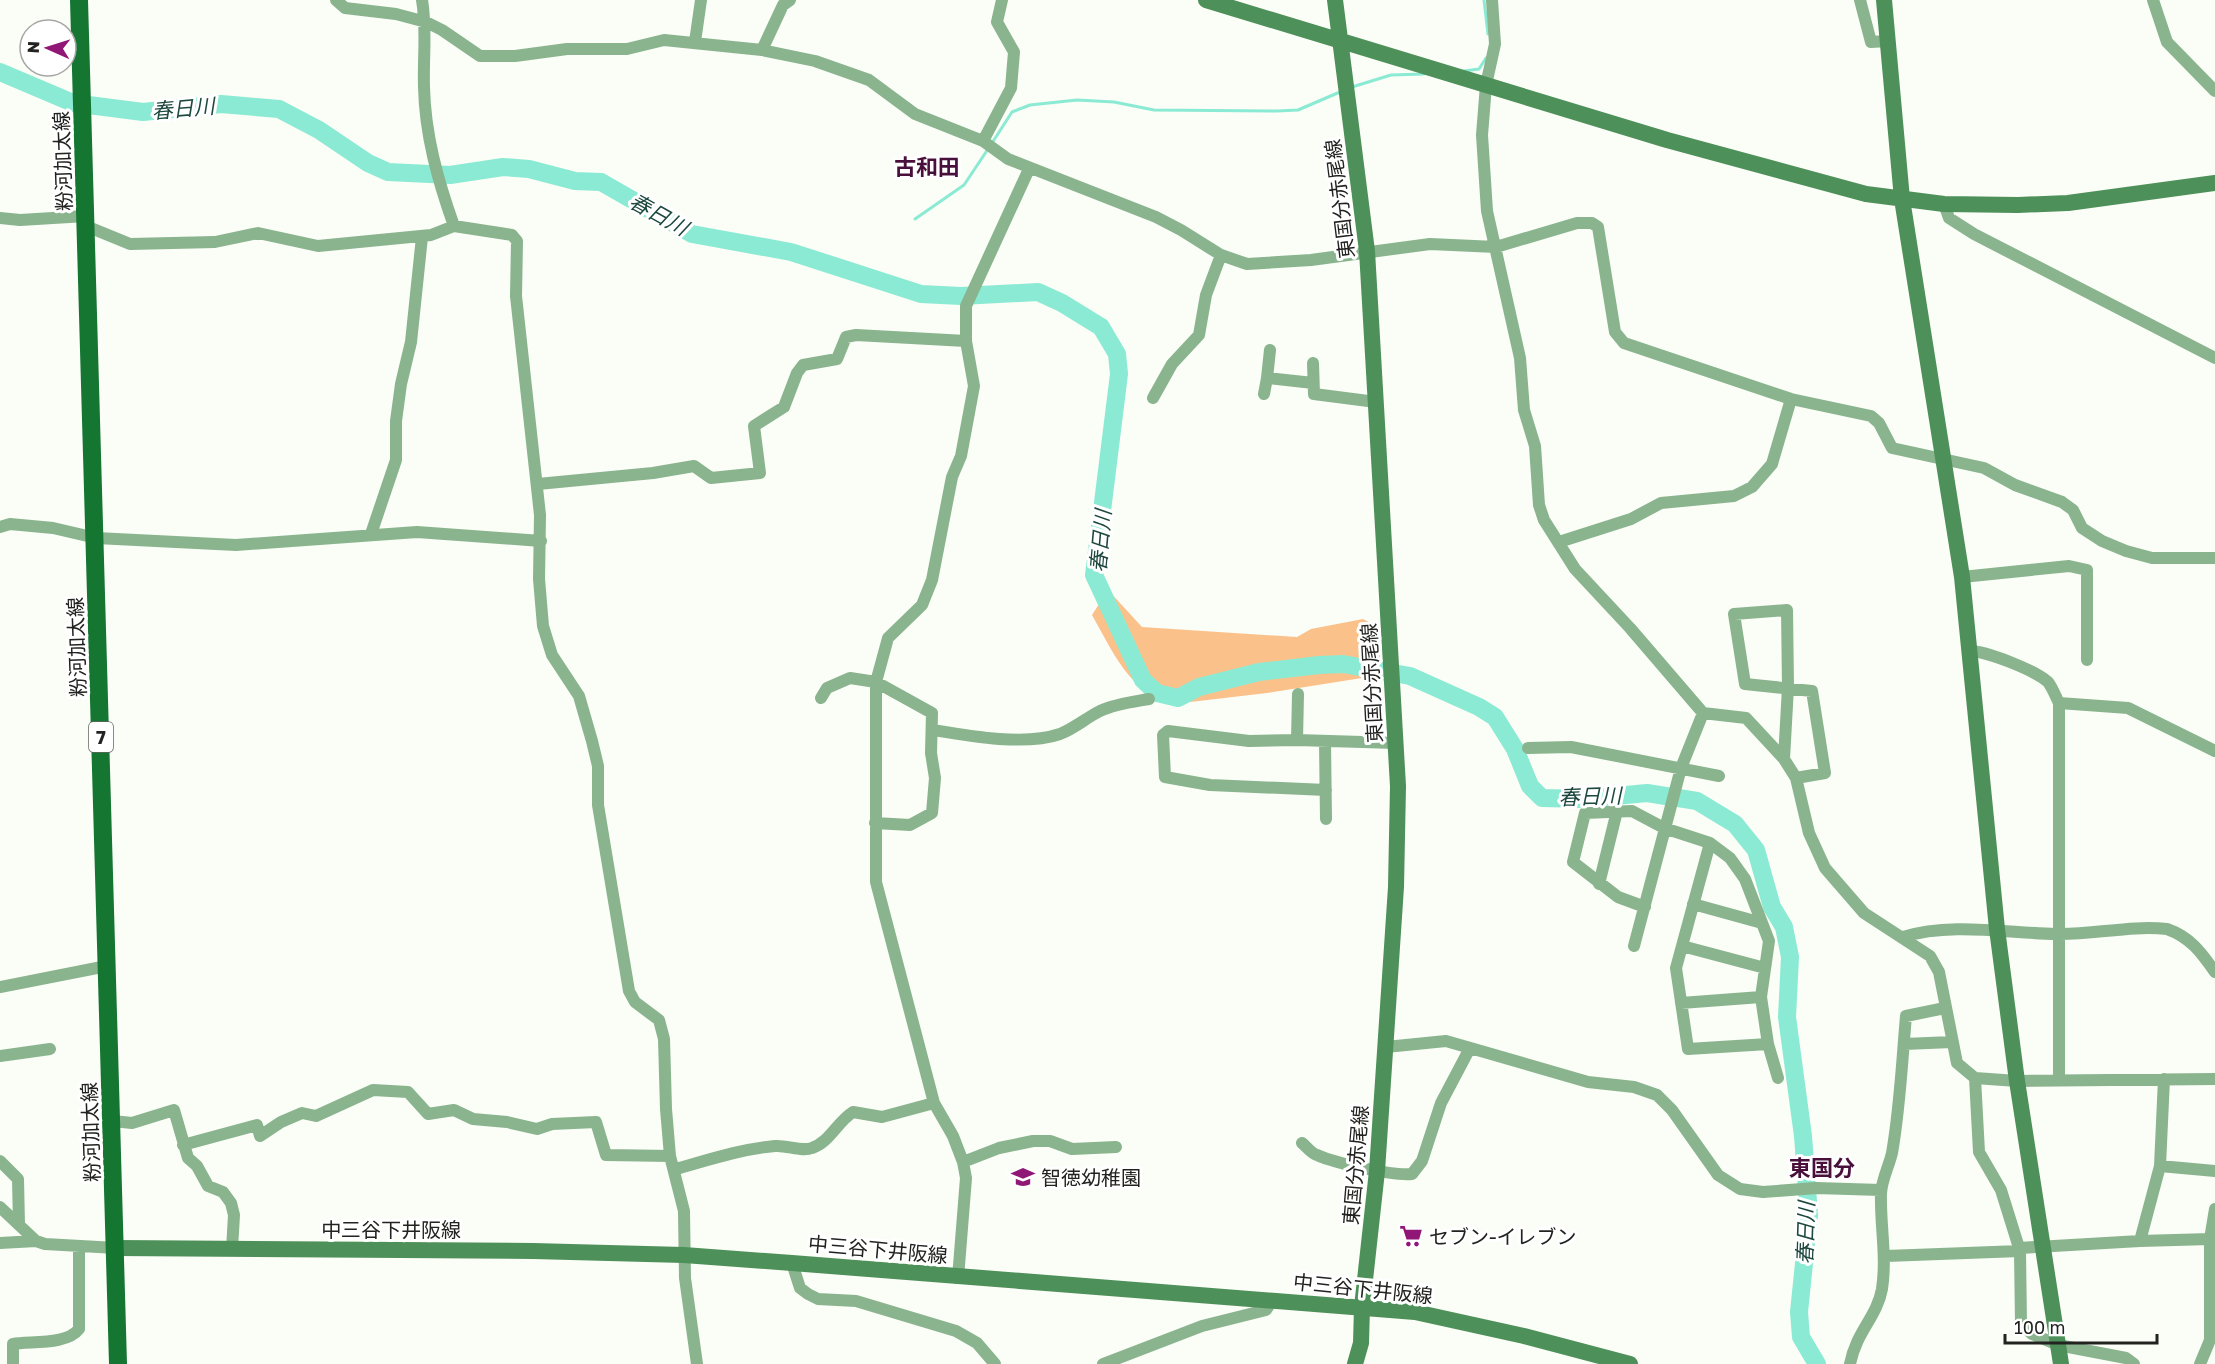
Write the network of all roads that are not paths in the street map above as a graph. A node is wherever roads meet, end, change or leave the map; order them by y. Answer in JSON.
{"nodes":[{"id":1,"x":80,"y":0,"type":"edge"},
{"id":2,"x":336,"y":0,"type":"edge"},
{"id":3,"x":422,"y":0,"type":"edge"},
{"id":4,"x":701,"y":0,"type":"edge"},
{"id":5,"x":790,"y":0,"type":"edge"},
{"id":6,"x":1002,"y":0,"type":"edge"},
{"id":7,"x":1206,"y":0,"type":"edge"},
{"id":8,"x":1335,"y":0,"type":"edge"},
{"id":9,"x":1492,"y":0,"type":"edge"},
{"id":10,"x":1860,"y":0,"type":"edge"},
{"id":11,"x":1884,"y":0,"type":"edge"},
{"id":12,"x":2153,"y":0,"type":"edge"},
{"id":13,"x":1228,"y":4,"type":"edge"},
{"id":14,"x":426,"y":22,"type":"junction"},
{"id":15,"x":1340,"y":40,"type":"junction"},
{"id":16,"x":1888,"y":41,"type":"junction"},
{"id":17,"x":695,"y":42,"type":"junction"},
{"id":18,"x":762,"y":50,"type":"junction"},
{"id":19,"x":1486,"y":85,"type":"junction"},
{"id":20,"x":2215,"y":91,"type":"edge"},
{"id":21,"x":983,"y":141,"type":"junction"},
{"id":22,"x":1029,"y":169,"type":"junction"},
{"id":23,"x":2215,"y":183,"type":"edge"},
{"id":24,"x":1902,"y":199,"type":"junction"},
{"id":25,"x":1944,"y":204,"type":"junction"},
{"id":26,"x":0,"y":218,"type":"edge"},
{"id":27,"x":86,"y":221,"type":"junction"},
{"id":28,"x":454,"y":226,"type":"junction"},
{"id":29,"x":422,"y":237,"type":"junction"},
{"id":30,"x":1496,"y":247,"type":"junction"},
{"id":31,"x":1367,"y":251,"type":"junction"},
{"id":32,"x":1221,"y":255,"type":"junction"},
{"id":33,"x":966,"y":341,"type":"junction"},
{"id":34,"x":1270,"y":350,"type":"dead end"},
{"id":35,"x":2215,"y":358,"type":"edge"},
{"id":36,"x":1313,"y":363,"type":"dead end"},
{"id":37,"x":1267,"y":378,"type":"junction"},
{"id":38,"x":1313,"y":383,"type":"junction"},
{"id":39,"x":1264,"y":394,"type":"dead end"},
{"id":40,"x":1153,"y":398,"type":"dead end"},
{"id":41,"x":1791,"y":399,"type":"junction"},
{"id":42,"x":1376,"y":402,"type":"junction"},
{"id":43,"x":1946,"y":459,"type":"junction"},
{"id":44,"x":538,"y":484,"type":"junction"},
{"id":45,"x":0,"y":527,"type":"edge"},
{"id":46,"x":371,"y":534,"type":"junction"},
{"id":47,"x":96,"y":538,"type":"junction"},
{"id":48,"x":541,"y":541,"type":"junction"},
{"id":49,"x":1559,"y":542,"type":"junction"},
{"id":50,"x":2215,"y":558,"type":"edge"},
{"id":51,"x":1962,"y":577,"type":"junction"},
{"id":52,"x":1969,"y":651,"type":"junction"},
{"id":53,"x":2087,"y":660,"type":"dead end"},
{"id":54,"x":876,"y":682,"type":"junction"},
{"id":55,"x":1788,"y":687,"type":"junction"},
{"id":56,"x":1298,"y":694,"type":"dead end"},
{"id":57,"x":821,"y":698,"type":"dead end"},
{"id":58,"x":1149,"y":699,"type":"dead end"},
{"id":59,"x":2059,"y":703,"type":"junction"},
{"id":60,"x":1703,"y":713,"type":"junction"},
{"id":61,"x":933,"y":730,"type":"junction"},
{"id":62,"x":1297,"y":740,"type":"junction"},
{"id":63,"x":1325,"y":742,"type":"junction"},
{"id":64,"x":1395,"y":743,"type":"junction"},
{"id":65,"x":1528,"y":748,"type":"dead end"},
{"id":66,"x":2215,"y":752,"type":"edge"},
{"id":67,"x":1784,"y":759,"type":"junction"},
{"id":68,"x":1681,"y":768,"type":"junction"},
{"id":69,"x":1719,"y":776,"type":"dead end"},
{"id":70,"x":1796,"y":778,"type":"junction"},
{"id":71,"x":1326,"y":790,"type":"junction"},
{"id":72,"x":1617,"y":811,"type":"junction"},
{"id":73,"x":1326,"y":819,"type":"dead end"},
{"id":74,"x":875,"y":823,"type":"junction"},
{"id":75,"x":1666,"y":823,"type":"junction"},
{"id":76,"x":1710,"y":843,"type":"junction"},
{"id":77,"x":1599,"y":884,"type":"junction"},
{"id":78,"x":1693,"y":904,"type":"junction"},
{"id":79,"x":1645,"y":907,"type":"junction"},
{"id":80,"x":1762,"y":923,"type":"junction"},
{"id":81,"x":1997,"y":930,"type":"junction"},
{"id":82,"x":2057,"y":934,"type":"junction"},
{"id":83,"x":1903,"y":937,"type":"junction"},
{"id":84,"x":1634,"y":946,"type":"dead end"},
{"id":85,"x":1682,"y":946,"type":"junction"},
{"id":86,"x":107,"y":966,"type":"junction"},
{"id":87,"x":1765,"y":968,"type":"junction"},
{"id":88,"x":2215,"y":972,"type":"edge"},
{"id":89,"x":0,"y":987,"type":"edge"},
{"id":90,"x":1761,"y":997,"type":"junction"},
{"id":91,"x":1681,"y":1003,"type":"junction"},
{"id":92,"x":1945,"y":1008,"type":"junction"},
{"id":93,"x":1952,"y":1042,"type":"junction"},
{"id":94,"x":1768,"y":1044,"type":"junction"},
{"id":95,"x":1904,"y":1044,"type":"junction"},
{"id":96,"x":1386,"y":1047,"type":"junction"},
{"id":97,"x":1470,"y":1048,"type":"junction"},
{"id":98,"x":50,"y":1049,"type":"dead end"},
{"id":99,"x":0,"y":1056,"type":"edge"},
{"id":100,"x":1778,"y":1078,"type":"dead end"},
{"id":101,"x":1975,"y":1078,"type":"junction"},
{"id":102,"x":2059,"y":1079,"type":"junction"},
{"id":103,"x":2164,"y":1079,"type":"junction"},
{"id":104,"x":2215,"y":1079,"type":"edge"},
{"id":105,"x":2017,"y":1081,"type":"junction"},
{"id":106,"x":934,"y":1102,"type":"junction"},
{"id":107,"x":113,"y":1121,"type":"junction"},
{"id":108,"x":1302,"y":1143,"type":"dead end"},
{"id":109,"x":183,"y":1145,"type":"junction"},
{"id":110,"x":1116,"y":1147,"type":"dead end"},
{"id":111,"x":670,"y":1156,"type":"junction"},
{"id":112,"x":0,"y":1161,"type":"edge"},
{"id":113,"x":963,"y":1162,"type":"junction"},
{"id":114,"x":2160,"y":1166,"type":"junction"},
{"id":115,"x":676,"y":1169,"type":"junction"},
{"id":116,"x":1377,"y":1171,"type":"junction"},
{"id":117,"x":2215,"y":1171,"type":"edge"},
{"id":118,"x":1881,"y":1190,"type":"junction"},
{"id":119,"x":0,"y":1207,"type":"edge"},
{"id":120,"x":2215,"y":1209,"type":"edge"},
{"id":121,"x":19,"y":1225,"type":"junction"},
{"id":122,"x":2213,"y":1226,"type":"edge"},
{"id":123,"x":2210,"y":1239,"type":"junction"},
{"id":124,"x":2140,"y":1240,"type":"junction"},
{"id":125,"x":36,"y":1241,"type":"junction"},
{"id":126,"x":0,"y":1243,"type":"edge"},
{"id":127,"x":79,"y":1246,"type":"junction"},
{"id":128,"x":2043,"y":1247,"type":"junction"},
{"id":129,"x":116,"y":1248,"type":"junction"},
{"id":130,"x":232,"y":1249,"type":"junction"},
{"id":131,"x":2019,"y":1250,"type":"junction"},
{"id":132,"x":684,"y":1255,"type":"junction"},
{"id":133,"x":1886,"y":1256,"type":"junction"},
{"id":134,"x":792,"y":1263,"type":"junction"},
{"id":135,"x":958,"y":1278,"type":"junction"},
{"id":136,"x":1272,"y":1301,"type":"junction"},
{"id":137,"x":1362,"y":1307,"type":"junction"},
{"id":138,"x":2058,"y":1345,"type":"junction"},
{"id":139,"x":14,"y":1364,"type":"edge"},
{"id":140,"x":118,"y":1364,"type":"edge"},
{"id":141,"x":697,"y":1364,"type":"edge"},
{"id":142,"x":995,"y":1364,"type":"edge"},
{"id":143,"x":1103,"y":1364,"type":"edge"},
{"id":144,"x":1355,"y":1364,"type":"edge"},
{"id":145,"x":1630,"y":1364,"type":"edge"},
{"id":146,"x":1850,"y":1364,"type":"edge"},
{"id":147,"x":2061,"y":1364,"type":"edge"},
{"id":148,"x":2134,"y":1364,"type":"edge"},
{"id":149,"x":2200,"y":1364,"type":"edge"}],
"edges":[{"from":1,"to":27,"type":"main road","name":"粉河加太線","number":"7"},
{"from":2,"to":14,"type":"street"},
{"from":3,"to":14,"type":"street"},
{"from":4,"to":17,"type":"street"},
{"from":5,"to":18,"type":"street"},
{"from":6,"to":21,"type":"street"},
{"from":7,"to":13,"type":"street"},
{"from":8,"to":15,"type":"street","name":"東国分赤尾線"},
{"from":9,"to":19,"type":"street"},
{"from":10,"to":16,"type":"street"},
{"from":11,"to":16,"type":"street"},
{"from":12,"to":20,"type":"street"},
{"from":13,"to":15,"type":"street"},
{"from":14,"to":17,"type":"street"},
{"from":14,"to":28,"type":"street"},
{"from":15,"to":19,"type":"street"},
{"from":15,"to":31,"type":"street","name":"東国分赤尾線"},
{"from":16,"to":24,"type":"street"},
{"from":17,"to":18,"type":"street"},
{"from":18,"to":21,"type":"street"},
{"from":19,"to":24,"type":"street"},
{"from":19,"to":30,"type":"street"},
{"from":21,"to":22,"type":"street"},
{"from":22,"to":32,"type":"street"},
{"from":22,"to":33,"type":"street"},
{"from":23,"to":25,"type":"street"},
{"from":24,"to":25,"type":"street"},
{"from":24,"to":43,"type":"street"},
{"from":25,"to":35,"type":"street"},
{"from":26,"to":27,"type":"street"},
{"from":27,"to":29,"type":"street"},
{"from":27,"to":47,"type":"main road","name":"粉河加太線","number":"7"},
{"from":28,"to":29,"type":"street"},
{"from":28,"to":44,"type":"street"},
{"from":29,"to":46,"type":"street"},
{"from":30,"to":31,"type":"street"},
{"from":30,"to":41,"type":"street"},
{"from":30,"to":49,"type":"street"},
{"from":31,"to":32,"type":"street"},
{"from":31,"to":42,"type":"street","name":"東国分赤尾線"},
{"from":32,"to":40,"type":"street"},
{"from":33,"to":44,"type":"street"},
{"from":33,"to":54,"type":"street"},
{"from":34,"to":37,"type":"street"},
{"from":36,"to":38,"type":"street"},
{"from":37,"to":38,"type":"street"},
{"from":37,"to":39,"type":"street"},
{"from":38,"to":42,"type":"street"},
{"from":41,"to":43,"type":"street"},
{"from":41,"to":49,"type":"street"},
{"from":42,"to":64,"type":"street","name":"東国分赤尾線"},
{"from":43,"to":50,"type":"street"},
{"from":43,"to":51,"type":"street"},
{"from":44,"to":48,"type":"street"},
{"from":45,"to":47,"type":"street"},
{"from":46,"to":47,"type":"street"},
{"from":46,"to":48,"type":"street"},
{"from":47,"to":86,"type":"main road","name":"粉河加太線","number":"7"},
{"from":48,"to":111,"type":"street"},
{"from":49,"to":60,"type":"street"},
{"from":51,"to":52,"type":"street"},
{"from":51,"to":53,"type":"street"},
{"from":52,"to":59,"type":"street"},
{"from":52,"to":81,"type":"street"},
{"from":54,"to":57,"type":"street"},
{"from":54,"to":61,"type":"street"},
{"from":54,"to":74,"type":"street"},
{"from":55,"to":55,"type":"street"},
{"from":55,"to":67,"type":"street"},
{"from":55,"to":70,"type":"street"},
{"from":56,"to":62,"type":"street"},
{"from":58,"to":61,"type":"street"},
{"from":59,"to":66,"type":"street"},
{"from":59,"to":82,"type":"street"},
{"from":60,"to":67,"type":"street"},
{"from":60,"to":68,"type":"street"},
{"from":61,"to":74,"type":"street"},
{"from":62,"to":63,"type":"street"},
{"from":62,"to":71,"type":"street"},
{"from":63,"to":64,"type":"street"},
{"from":63,"to":71,"type":"street"},
{"from":64,"to":96,"type":"street","name":"東国分赤尾線"},
{"from":65,"to":68,"type":"street"},
{"from":67,"to":70,"type":"street"},
{"from":68,"to":69,"type":"street"},
{"from":68,"to":75,"type":"street"},
{"from":70,"to":83,"type":"street"},
{"from":71,"to":73,"type":"street"},
{"from":72,"to":75,"type":"street"},
{"from":72,"to":77,"type":"street"},
{"from":72,"to":77,"type":"street"},
{"from":74,"to":106,"type":"street"},
{"from":75,"to":76,"type":"street"},
{"from":75,"to":79,"type":"street"},
{"from":76,"to":78,"type":"street"},
{"from":76,"to":80,"type":"street"},
{"from":77,"to":79,"type":"street"},
{"from":78,"to":80,"type":"street"},
{"from":78,"to":85,"type":"street"},
{"from":79,"to":84,"type":"street"},
{"from":80,"to":87,"type":"street"},
{"from":81,"to":82,"type":"street"},
{"from":81,"to":83,"type":"street"},
{"from":81,"to":105,"type":"street"},
{"from":82,"to":88,"type":"street"},
{"from":82,"to":102,"type":"street"},
{"from":83,"to":92,"type":"street"},
{"from":85,"to":87,"type":"street"},
{"from":85,"to":91,"type":"street"},
{"from":86,"to":89,"type":"street"},
{"from":86,"to":107,"type":"main road","name":"粉河加太線","number":"7"},
{"from":87,"to":90,"type":"street"},
{"from":90,"to":91,"type":"street"},
{"from":90,"to":94,"type":"street"},
{"from":91,"to":94,"type":"street"},
{"from":92,"to":93,"type":"street"},
{"from":92,"to":95,"type":"street"},
{"from":93,"to":95,"type":"street"},
{"from":93,"to":101,"type":"street"},
{"from":94,"to":100,"type":"street"},
{"from":95,"to":118,"type":"street"},
{"from":96,"to":97,"type":"street"},
{"from":96,"to":116,"type":"street","name":"東国分赤尾線"},
{"from":97,"to":116,"type":"street"},
{"from":97,"to":118,"type":"street"},
{"from":98,"to":99,"type":"street"},
{"from":101,"to":105,"type":"street"},
{"from":101,"to":131,"type":"street"},
{"from":102,"to":103,"type":"street"},
{"from":102,"to":105,"type":"street"},
{"from":103,"to":104,"type":"street"},
{"from":103,"to":114,"type":"street"},
{"from":105,"to":128,"type":"street"},
{"from":106,"to":113,"type":"street"},
{"from":106,"to":115,"type":"street"},
{"from":107,"to":109,"type":"street"},
{"from":107,"to":129,"type":"main road","name":"粉河加太線","number":"7"},
{"from":108,"to":116,"type":"street"},
{"from":109,"to":111,"type":"street"},
{"from":109,"to":130,"type":"street"},
{"from":110,"to":113,"type":"street"},
{"from":111,"to":115,"type":"street"},
{"from":112,"to":121,"type":"street"},
{"from":113,"to":135,"type":"street"},
{"from":114,"to":117,"type":"street"},
{"from":114,"to":124,"type":"street"},
{"from":115,"to":132,"type":"street"},
{"from":116,"to":137,"type":"street","name":"東国分赤尾線"},
{"from":118,"to":133,"type":"street"},
{"from":119,"to":121,"type":"street"},
{"from":120,"to":122,"type":"street"},
{"from":121,"to":125,"type":"street"},
{"from":122,"to":123,"type":"street"},
{"from":123,"to":124,"type":"street"},
{"from":123,"to":149,"type":"street"},
{"from":124,"to":128,"type":"street"},
{"from":125,"to":126,"type":"street"},
{"from":125,"to":127,"type":"street"},
{"from":127,"to":129,"type":"street"},
{"from":127,"to":139,"type":"street"},
{"from":128,"to":131,"type":"street"},
{"from":128,"to":138,"type":"street"},
{"from":129,"to":130,"type":"street","name":"中三谷下井阪線"},
{"from":129,"to":140,"type":"main road","name":"粉河加太線","number":"7"},
{"from":130,"to":132,"type":"street","name":"中三谷下井阪線"},
{"from":131,"to":133,"type":"street"},
{"from":131,"to":138,"type":"street"},
{"from":132,"to":134,"type":"street","name":"中三谷下井阪線"},
{"from":132,"to":141,"type":"street"},
{"from":133,"to":146,"type":"street"},
{"from":134,"to":135,"type":"street","name":"中三谷下井阪線"},
{"from":134,"to":142,"type":"street"},
{"from":135,"to":136,"type":"street","name":"中三谷下井阪線"},
{"from":136,"to":137,"type":"street","name":"中三谷下井阪線"},
{"from":136,"to":143,"type":"street"},
{"from":137,"to":144,"type":"street","name":"東国分赤尾線"},
{"from":137,"to":145,"type":"street","name":"中三谷下井阪線"},
{"from":138,"to":147,"type":"street"},
{"from":138,"to":148,"type":"street"}]}
